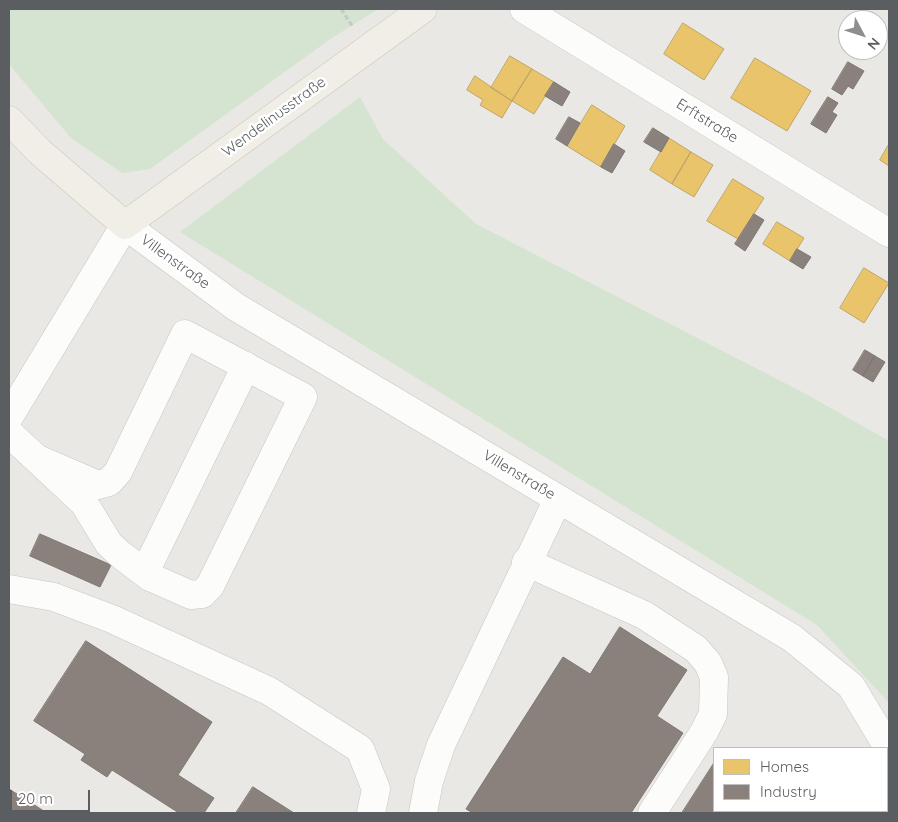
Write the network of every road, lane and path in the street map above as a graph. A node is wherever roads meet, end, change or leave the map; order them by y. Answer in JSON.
{"nodes":[{"id":1,"x":422,"y":9,"type":"edge"},
{"id":2,"x":524,"y":9,"type":"edge"},
{"id":3,"x":9,"y":120,"type":"edge"},
{"id":4,"x":125,"y":225,"type":"junction"},
{"id":5,"x":889,"y":233,"type":"edge"},
{"id":6,"x":246,"y":366,"type":"junction"},
{"id":7,"x":9,"y":417,"type":"edge"},
{"id":8,"x":9,"y":433,"type":"edge"},
{"id":9,"x":38,"y":459,"type":"junction"},
{"id":10,"x":558,"y":499,"type":"junction"},
{"id":11,"x":526,"y":562,"type":"junction"},
{"id":12,"x":145,"y":572,"type":"junction"},
{"id":13,"x":9,"y":589,"type":"edge"},
{"id":14,"x":889,"y":748,"type":"edge"},
{"id":15,"x":371,"y":813,"type":"edge"},
{"id":16,"x":423,"y":813,"type":"edge"},
{"id":17,"x":652,"y":813,"type":"edge"}],
"edges":[{"from":1,"to":4,"type":"main road","name":"Wendelinusstraße"},
{"from":2,"to":5,"type":"street","name":"Erftstraße"},
{"from":3,"to":4,"type":"main road","name":"Villenstraße"},
{"from":4,"to":7,"type":"street","name":"Villenstraße"},
{"from":4,"to":10,"type":"street","name":"Villenstraße"},
{"from":6,"to":9,"type":"street"},
{"from":6,"to":12,"type":"street"},
{"from":6,"to":12,"type":"street"},
{"from":8,"to":9,"type":"street"},
{"from":9,"to":12,"type":"street"},
{"from":10,"to":11,"type":"street"},
{"from":10,"to":14,"type":"street","name":"Villenstraße"},
{"from":11,"to":16,"type":"street"},
{"from":11,"to":17,"type":"street"},
{"from":13,"to":15,"type":"street"}]}
